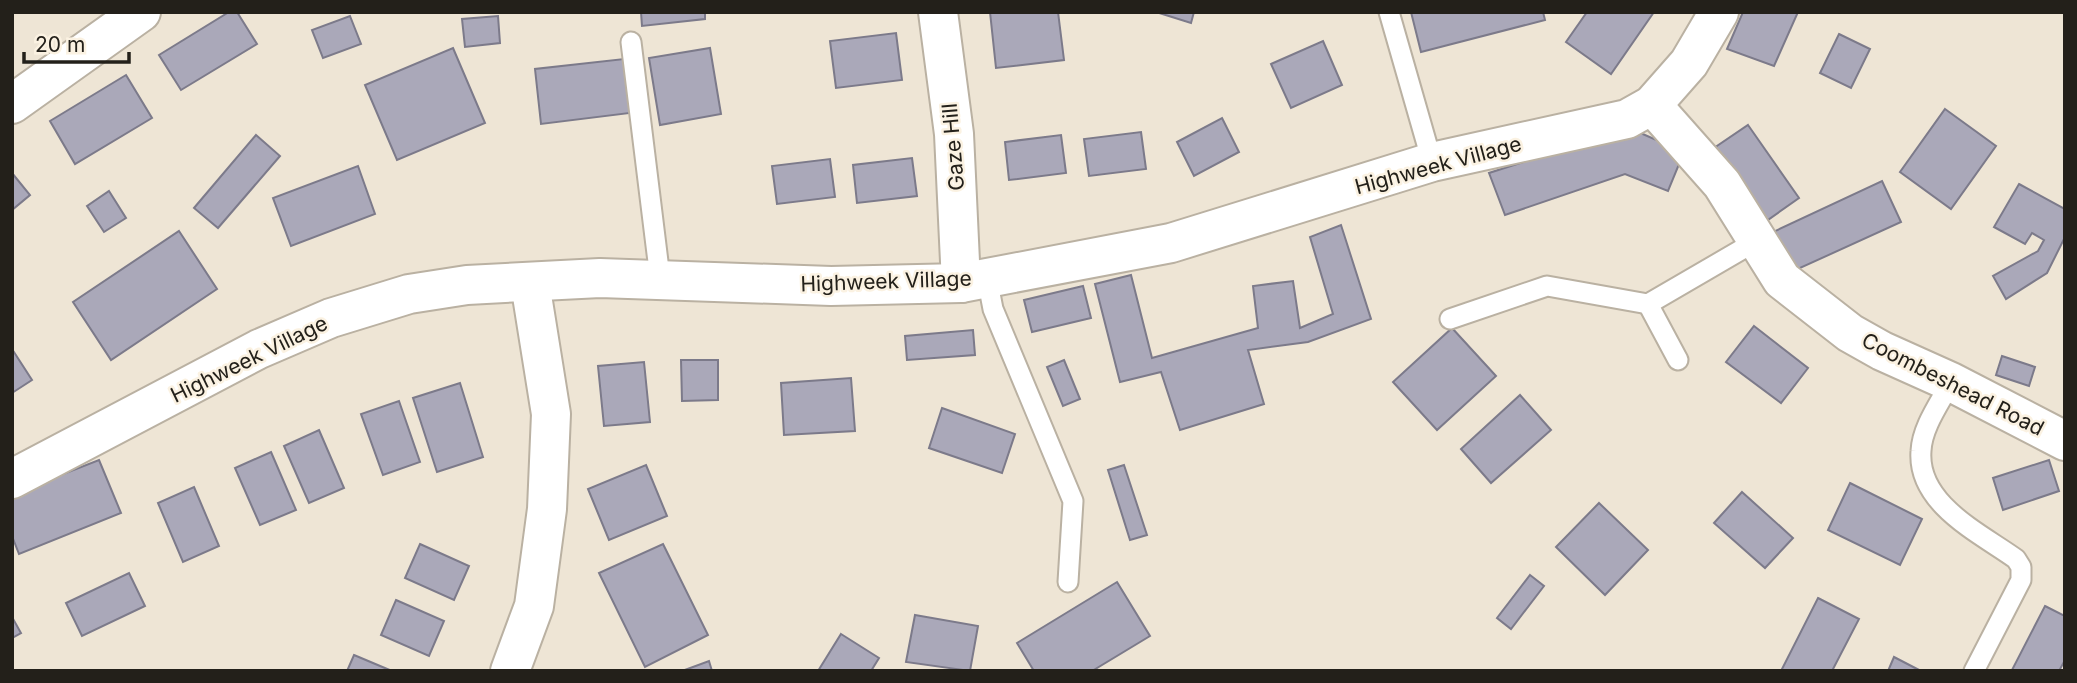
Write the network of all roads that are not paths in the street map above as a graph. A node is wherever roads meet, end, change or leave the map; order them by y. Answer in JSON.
{"nodes":[{"id":1,"x":141,"y":12,"type":"edge"},
{"id":2,"x":938,"y":12,"type":"edge"},
{"id":3,"x":1389,"y":12,"type":"edge"},
{"id":4,"x":1719,"y":12,"type":"edge"},
{"id":5,"x":631,"y":42,"type":"dead end"},
{"id":6,"x":12,"y":104,"type":"edge"},
{"id":7,"x":1653,"y":105,"type":"junction"},
{"id":8,"x":1432,"y":162,"type":"junction"},
{"id":9,"x":1758,"y":240,"type":"junction"},
{"id":10,"x":660,"y":278,"type":"junction"},
{"id":11,"x":974,"y":280,"type":"junction"},
{"id":12,"x":530,"y":283,"type":"junction"},
{"id":13,"x":1648,"y":304,"type":"junction"},
{"id":14,"x":1450,"y":319,"type":"dead end"},
{"id":15,"x":1678,"y":360,"type":"dead end"},
{"id":16,"x":1951,"y":382,"type":"junction"},
{"id":17,"x":2065,"y":440,"type":"edge"},
{"id":18,"x":16,"y":473,"type":"edge"},
{"id":19,"x":1068,"y":582,"type":"dead end"},
{"id":20,"x":510,"y":671,"type":"edge"},
{"id":21,"x":1974,"y":671,"type":"edge"}],
"edges":[{"from":1,"to":6,"type":"street"},
{"from":2,"to":11,"type":"street","name":"Gaze Hill"},
{"from":3,"to":8,"type":"lane"},
{"from":4,"to":7,"type":"street","name":"Highweek Village"},
{"from":5,"to":10,"type":"lane"},
{"from":7,"to":8,"type":"street","name":"Highweek Village"},
{"from":7,"to":9,"type":"street","name":"Coombeshead Road"},
{"from":8,"to":11,"type":"street","name":"Highweek Village"},
{"from":9,"to":13,"type":"lane"},
{"from":9,"to":16,"type":"street","name":"Coombeshead Road"},
{"from":10,"to":11,"type":"street","name":"Highweek Village"},
{"from":10,"to":12,"type":"street","name":"Highweek Village"},
{"from":11,"to":19,"type":"lane"},
{"from":12,"to":18,"type":"street","name":"Highweek Village"},
{"from":12,"to":20,"type":"street"},
{"from":13,"to":14,"type":"lane"},
{"from":13,"to":15,"type":"lane"},
{"from":16,"to":17,"type":"street","name":"Coombeshead Road"},
{"from":16,"to":21,"type":"lane"}]}
